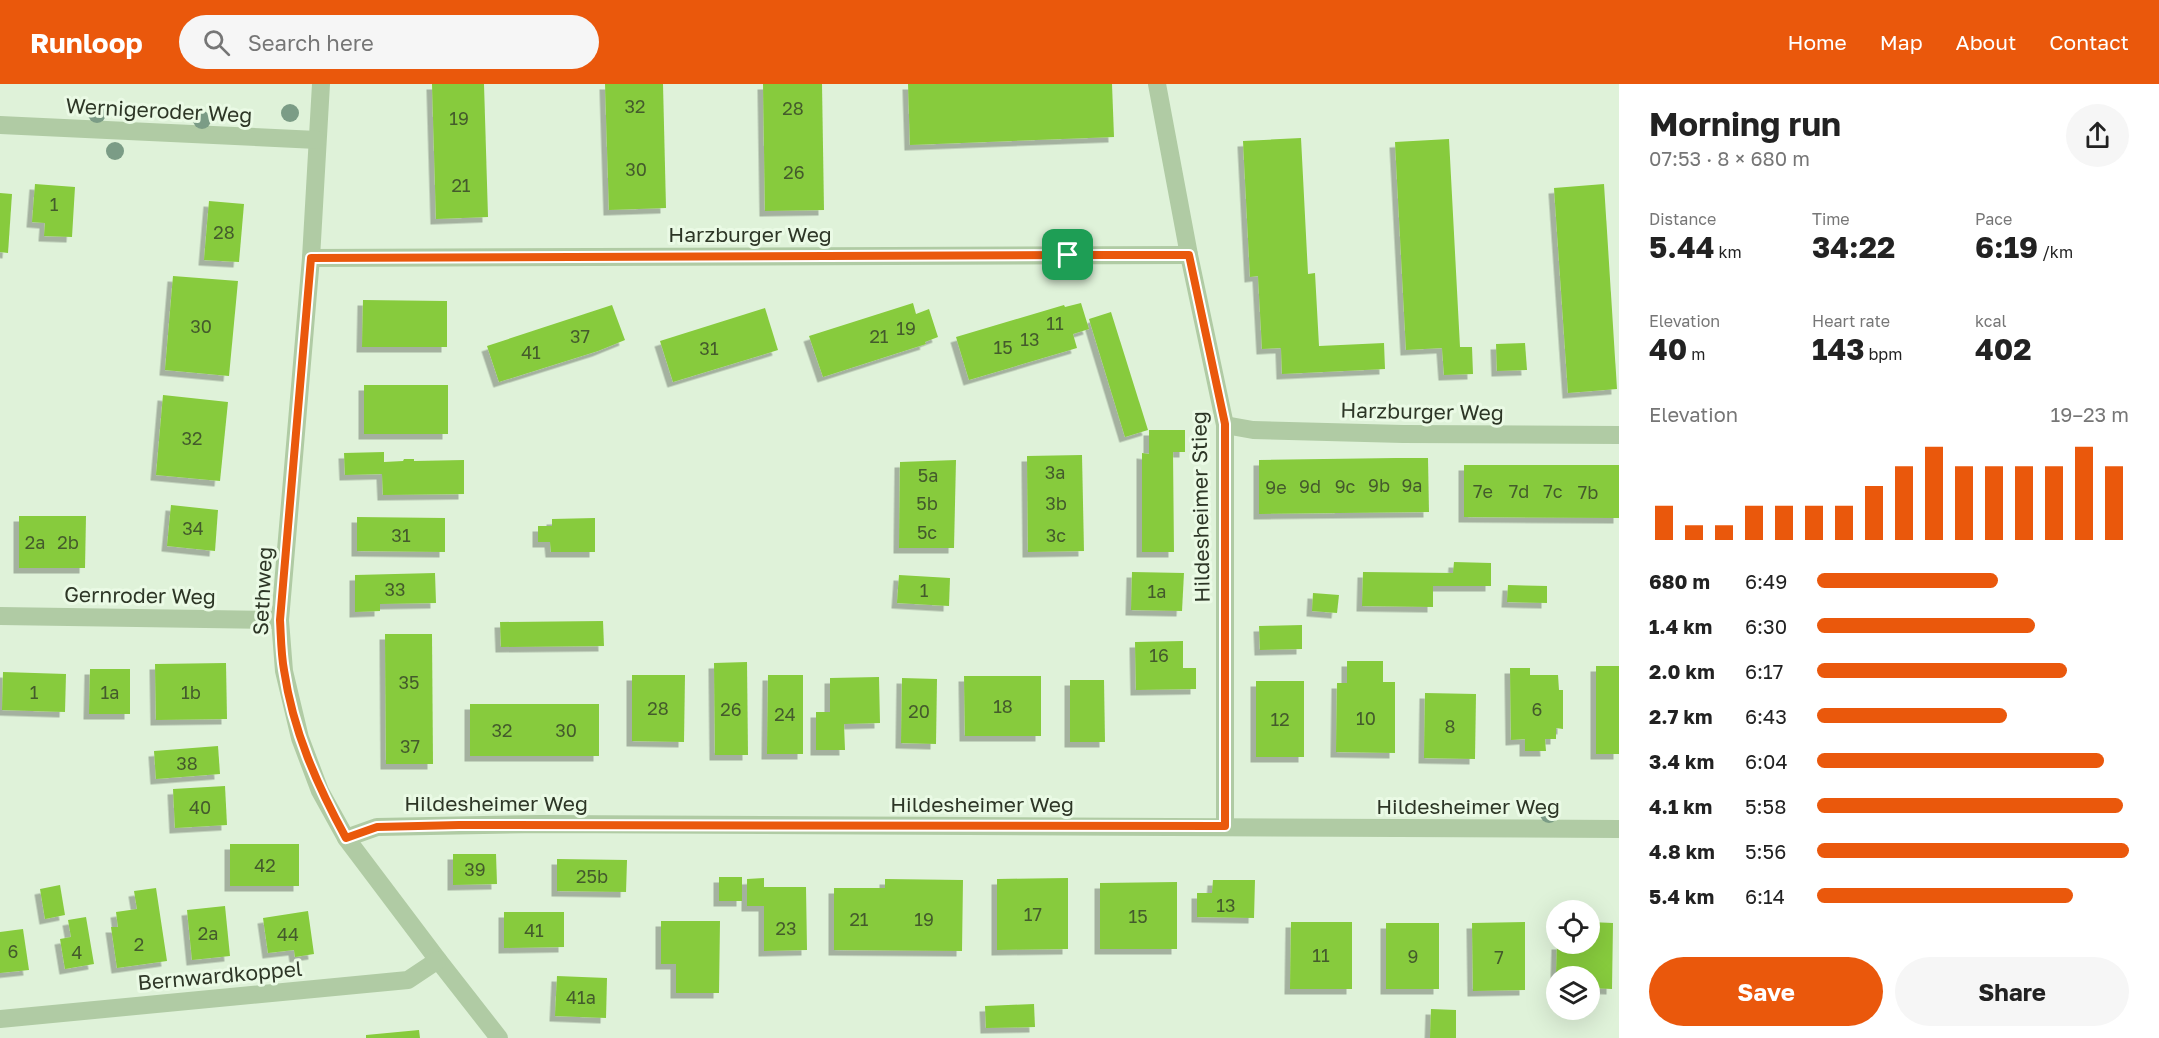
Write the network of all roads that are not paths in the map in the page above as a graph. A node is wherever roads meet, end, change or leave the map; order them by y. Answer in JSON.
{"nodes":[{"id":1,"x":321,"y":84,"type":"edge"},
{"id":2,"x":1157,"y":84,"type":"edge"},
{"id":3,"x":0,"y":125,"type":"edge"},
{"id":4,"x":316,"y":140,"type":"junction"},
{"id":5,"x":1189,"y":255,"type":"junction"},
{"id":6,"x":311,"y":258,"type":"junction"},
{"id":7,"x":1225,"y":424,"type":"junction"},
{"id":8,"x":1619,"y":435,"type":"edge"},
{"id":9,"x":0,"y":616,"type":"edge"},
{"id":10,"x":280,"y":620,"type":"junction"},
{"id":11,"x":1225,"y":826,"type":"junction"},
{"id":12,"x":1619,"y":830,"type":"edge"},
{"id":13,"x":346,"y":838,"type":"junction"},
{"id":14,"x":438,"y":960,"type":"junction"},
{"id":15,"x":0,"y":1019,"type":"edge"},
{"id":16,"x":499,"y":1038,"type":"edge"}],
"edges":[{"from":1,"to":4,"type":"street","name":"Sethweg"},
{"from":2,"to":5,"type":"street","name":"Hildesheimer Stieg"},
{"from":3,"to":4,"type":"street","name":"Wernigeroder Weg"},
{"from":4,"to":6,"type":"street","name":"Sethweg"},
{"from":5,"to":6,"type":"street","name":"Harzburger Weg"},
{"from":5,"to":7,"type":"street","name":"Hildesheimer Stieg"},
{"from":6,"to":10,"type":"street","name":"Sethweg"},
{"from":7,"to":8,"type":"street","name":"Harzburger Weg"},
{"from":7,"to":11,"type":"street","name":"Hildesheimer Stieg"},
{"from":9,"to":10,"type":"street","name":"Gernroder Weg"},
{"from":10,"to":13,"type":"street","name":"Sethweg"},
{"from":11,"to":12,"type":"street","name":"Hildesheimer Weg"},
{"from":11,"to":13,"type":"street","name":"Hildesheimer Weg"},
{"from":13,"to":14,"type":"street","name":"Sethweg"},
{"from":14,"to":15,"type":"street","name":"Bernwardkoppel"},
{"from":14,"to":16,"type":"street","name":"Sethweg"}]}
